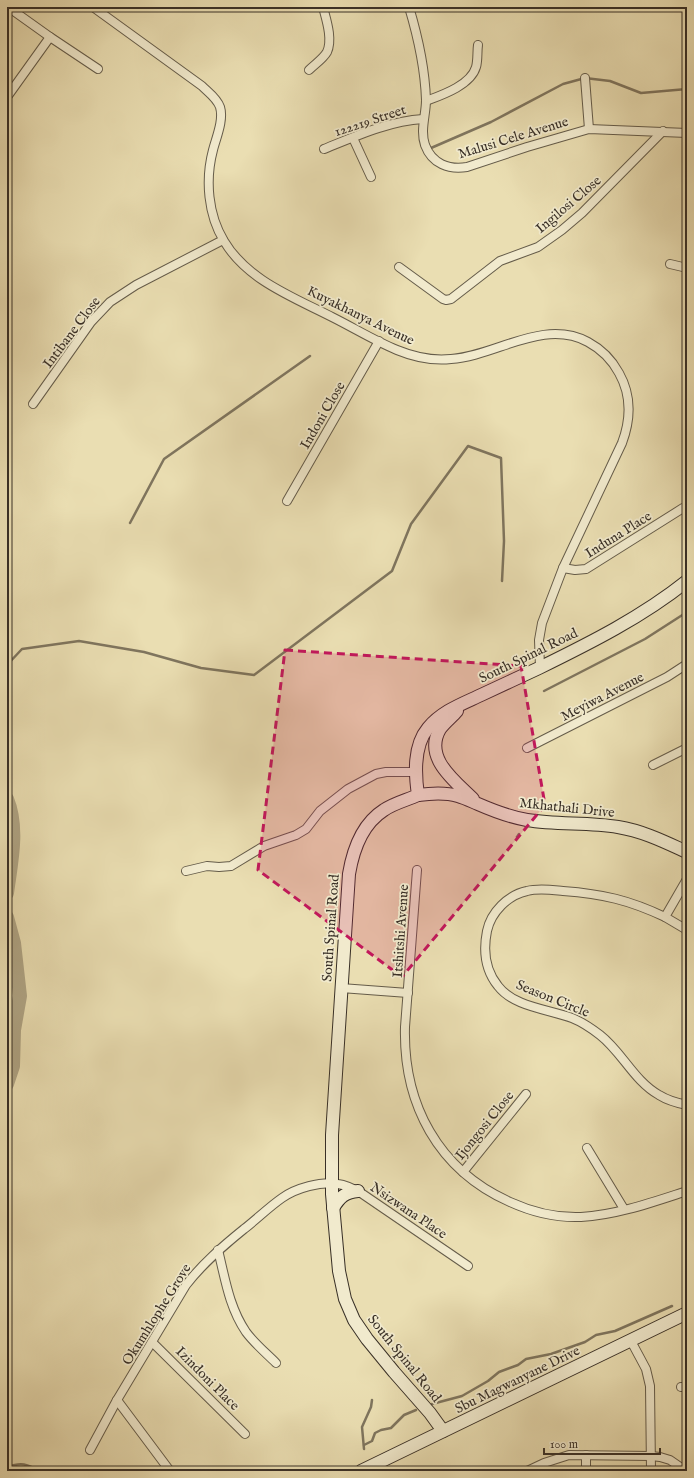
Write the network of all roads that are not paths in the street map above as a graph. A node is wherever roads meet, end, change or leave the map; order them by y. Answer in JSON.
{"nodes":[{"id":1,"x":8,"y":7,"type":"edge"},
{"id":2,"x":93,"y":7,"type":"edge"},
{"id":3,"x":323,"y":7,"type":"edge"},
{"id":4,"x":410,"y":7,"type":"edge"},
{"id":5,"x":50,"y":37,"type":"junction"},
{"id":6,"x":478,"y":45,"type":"dead end"},
{"id":7,"x":98,"y":69,"type":"dead end"},
{"id":8,"x":309,"y":70,"type":"dead end"},
{"id":9,"x":585,"y":78,"type":"dead end"},
{"id":10,"x":7,"y":97,"type":"edge"},
{"id":11,"x":426,"y":101,"type":"junction"},
{"id":12,"x":423,"y":119,"type":"junction"},
{"id":13,"x":589,"y":129,"type":"junction"},
{"id":14,"x":663,"y":131,"type":"junction"},
{"id":15,"x":687,"y":133,"type":"edge"},
{"id":16,"x":353,"y":138,"type":"junction"},
{"id":17,"x":324,"y":149,"type":"dead end"},
{"id":18,"x":371,"y":177,"type":"dead end"},
{"id":19,"x":223,"y":240,"type":"junction"},
{"id":20,"x":670,"y":264,"type":"dead end"},
{"id":21,"x":400,"y":267,"type":"dead end"},
{"id":22,"x":687,"y":268,"type":"edge"},
{"id":23,"x":379,"y":341,"type":"junction"},
{"id":24,"x":34,"y":404,"type":"dead end"},
{"id":25,"x":287,"y":501,"type":"dead end"},
{"id":26,"x":683,"y":508,"type":"dead end"},
{"id":27,"x":563,"y":568,"type":"junction"},
{"id":28,"x":687,"y":581,"type":"edge"},
{"id":29,"x":687,"y":664,"type":"edge"},
{"id":30,"x":540,"y":668,"type":"junction"},
{"id":31,"x":467,"y":702,"type":"junction"},
{"id":32,"x":527,"y":748,"type":"dead end"},
{"id":33,"x":687,"y":748,"type":"edge"},
{"id":34,"x":653,"y":765,"type":"dead end"},
{"id":35,"x":416,"y":772,"type":"junction"},
{"id":36,"x":418,"y":795,"type":"junction"},
{"id":37,"x":477,"y":804,"type":"junction"},
{"id":38,"x":687,"y":852,"type":"edge"},
{"id":39,"x":417,"y":870,"type":"dead end"},
{"id":40,"x":186,"y":871,"type":"dead end"},
{"id":41,"x":687,"y":879,"type":"edge"},
{"id":42,"x":665,"y":917,"type":"junction"},
{"id":43,"x":687,"y":930,"type":"edge"},
{"id":44,"x":340,"y":988,"type":"junction"},
{"id":45,"x":408,"y":993,"type":"junction"},
{"id":46,"x":526,"y":1094,"type":"dead end"},
{"id":47,"x":687,"y":1105,"type":"edge"},
{"id":48,"x":587,"y":1148,"type":"dead end"},
{"id":49,"x":463,"y":1172,"type":"junction"},
{"id":50,"x":331,"y":1183,"type":"junction"},
{"id":51,"x":358,"y":1191,"type":"junction"},
{"id":52,"x":687,"y":1191,"type":"edge"},
{"id":53,"x":333,"y":1208,"type":"junction"},
{"id":54,"x":624,"y":1209,"type":"junction"},
{"id":55,"x":218,"y":1250,"type":"junction"},
{"id":56,"x":468,"y":1266,"type":"dead end"},
{"id":57,"x":687,"y":1313,"type":"edge"},
{"id":58,"x":631,"y":1341,"type":"junction"},
{"id":59,"x":152,"y":1342,"type":"junction"},
{"id":60,"x":276,"y":1363,"type":"dead end"},
{"id":61,"x":117,"y":1400,"type":"junction"},
{"id":62,"x":443,"y":1431,"type":"junction"},
{"id":63,"x":245,"y":1434,"type":"dead end"},
{"id":64,"x":90,"y":1450,"type":"dead end"},
{"id":65,"x":586,"y":1455,"type":"junction"},
{"id":66,"x":651,"y":1456,"type":"junction"},
{"id":67,"x":170,"y":1471,"type":"edge"},
{"id":68,"x":361,"y":1471,"type":"edge"},
{"id":69,"x":527,"y":1471,"type":"edge"},
{"id":70,"x":586,"y":1471,"type":"edge"},
{"id":71,"x":651,"y":1471,"type":"edge"},
{"id":72,"x":686,"y":1471,"type":"edge"}],
"edges":[{"from":1,"to":5,"type":"street"},
{"from":2,"to":19,"type":"street","name":"Kuyakhanya Avenue"},
{"from":3,"to":8,"type":"street"},
{"from":4,"to":11,"type":"street","name":"Malusi Cele Avenue"},
{"from":5,"to":7,"type":"street"},
{"from":5,"to":10,"type":"street"},
{"from":6,"to":11,"type":"street"},
{"from":9,"to":13,"type":"street"},
{"from":11,"to":12,"type":"street","name":"Malusi Cele Avenue"},
{"from":12,"to":13,"type":"street","name":"Malusi Cele Avenue"},
{"from":12,"to":16,"type":"street","name":"122219 Street"},
{"from":13,"to":14,"type":"street","name":"Malusi Cele Avenue"},
{"from":14,"to":15,"type":"street","name":"Malusi Cele Avenue"},
{"from":14,"to":21,"type":"street","name":"Ingilosi Close"},
{"from":16,"to":17,"type":"street","name":"122219 Street"},
{"from":16,"to":18,"type":"street"},
{"from":19,"to":23,"type":"street","name":"Kuyakhanya Avenue"},
{"from":19,"to":24,"type":"street","name":"Intibane Close"},
{"from":20,"to":22,"type":"street"},
{"from":23,"to":25,"type":"street","name":"Indoni Close"},
{"from":23,"to":27,"type":"street","name":"Kuyakhanya Avenue"},
{"from":26,"to":27,"type":"street","name":"Induna Place"},
{"from":27,"to":30,"type":"street","name":"Kuyakhanya Avenue"},
{"from":28,"to":30,"type":"street","name":"South Spinal Road"},
{"from":29,"to":32,"type":"street","name":"Meyiwa Avenue"},
{"from":30,"to":31,"type":"street","name":"South Spinal Road"},
{"from":31,"to":35,"type":"street","name":"South Spinal Road"},
{"from":31,"to":37,"type":"street"},
{"from":33,"to":34,"type":"street"},
{"from":35,"to":36,"type":"street","name":"South Spinal Road"},
{"from":35,"to":40,"type":"street"},
{"from":36,"to":37,"type":"street","name":"Mkhathali Drive"},
{"from":36,"to":44,"type":"street","name":"South Spinal Road"},
{"from":37,"to":38,"type":"street","name":"Mkhathali Drive"},
{"from":39,"to":45,"type":"street","name":"Itshitshi Avenue"},
{"from":41,"to":42,"type":"street"},
{"from":42,"to":43,"type":"street","name":"Season Circle"},
{"from":42,"to":47,"type":"street","name":"Season Circle"},
{"from":44,"to":45,"type":"street","name":"Itshitshi Avenue"},
{"from":44,"to":50,"type":"street","name":"South Spinal Road"},
{"from":45,"to":49,"type":"street","name":"Itshitshi Avenue"},
{"from":46,"to":49,"type":"street","name":"Ijongosi Close"},
{"from":48,"to":54,"type":"street"},
{"from":49,"to":54,"type":"street","name":"Itshitshi Avenue"},
{"from":50,"to":51,"type":"street","name":"Nsizwana Place"},
{"from":50,"to":53,"type":"street","name":"South Spinal Road"},
{"from":50,"to":55,"type":"street","name":"Okumhlophe Grove"},
{"from":51,"to":53,"type":"street"},
{"from":51,"to":56,"type":"street","name":"Nsizwana Place"},
{"from":52,"to":54,"type":"street","name":"Itshitshi Avenue"},
{"from":53,"to":62,"type":"street","name":"South Spinal Road"},
{"from":55,"to":59,"type":"street","name":"Okumhlophe Grove"},
{"from":55,"to":60,"type":"street"},
{"from":57,"to":58,"type":"street","name":"Sbu Magwanyane Drive"},
{"from":58,"to":62,"type":"street","name":"Sbu Magwanyane Drive"},
{"from":58,"to":66,"type":"street"},
{"from":59,"to":61,"type":"street","name":"Okumhlophe Grove"},
{"from":59,"to":63,"type":"street","name":"Izindoni Place"},
{"from":61,"to":64,"type":"street","name":"Okumhlophe Grove"},
{"from":61,"to":67,"type":"street"},
{"from":62,"to":68,"type":"street","name":"Sbu Magwanyane Drive"},
{"from":65,"to":66,"type":"street"},
{"from":65,"to":69,"type":"street"},
{"from":65,"to":70,"type":"street"},
{"from":66,"to":71,"type":"street"},
{"from":66,"to":72,"type":"street"}]}
